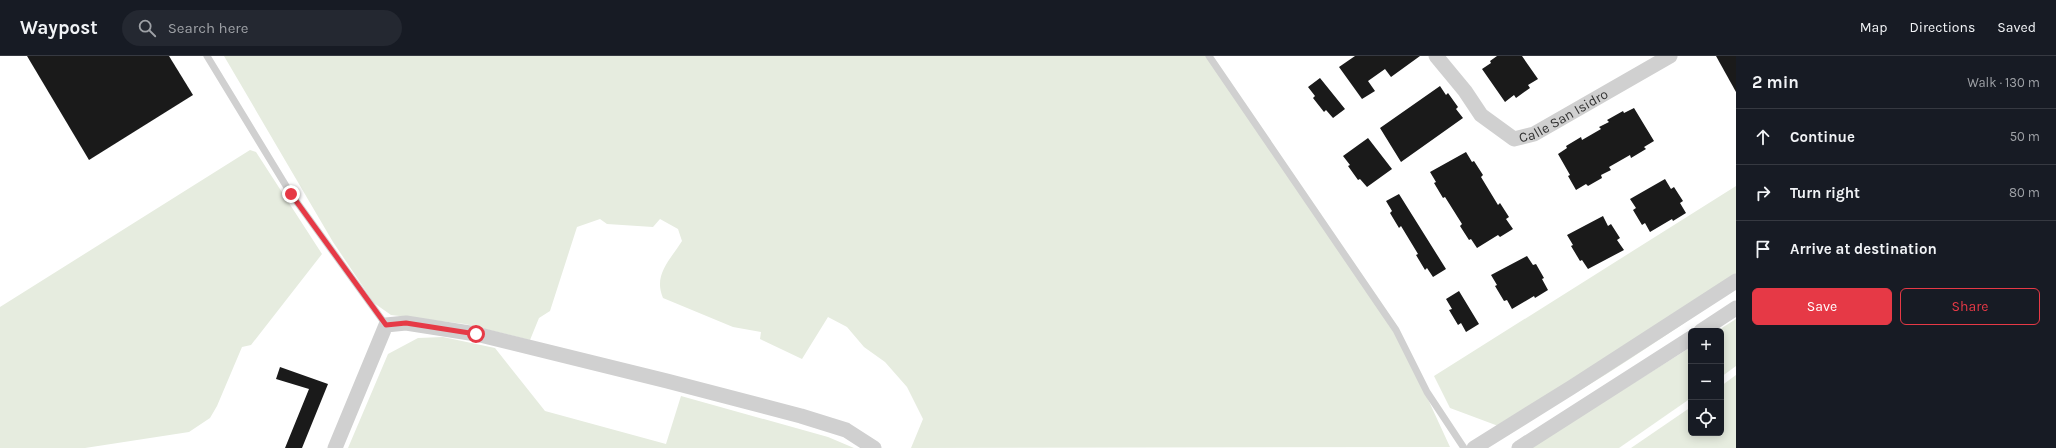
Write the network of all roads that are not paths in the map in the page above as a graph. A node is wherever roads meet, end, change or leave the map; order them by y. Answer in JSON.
{"nodes":[{"id":1,"x":207,"y":56,"type":"edge"},
{"id":2,"x":1208,"y":56,"type":"edge"},
{"id":3,"x":1436,"y":56,"type":"edge"},
{"id":4,"x":1670,"y":56,"type":"edge"},
{"id":5,"x":1736,"y":281,"type":"edge"},
{"id":6,"x":1736,"y":308,"type":"edge"},
{"id":7,"x":386,"y":325,"type":"junction"},
{"id":8,"x":1706,"y":328,"type":"edge"},
{"id":9,"x":1688,"y":340,"type":"edge"},
{"id":10,"x":335,"y":448,"type":"edge"},
{"id":11,"x":874,"y":448,"type":"edge"},
{"id":12,"x":1464,"y":448,"type":"edge"},
{"id":13,"x":1474,"y":448,"type":"edge"},
{"id":14,"x":1519,"y":448,"type":"edge"}],
"edges":[{"from":1,"to":7,"type":"lane"},
{"from":2,"to":12,"type":"lane"},
{"from":3,"to":4,"type":"street","name":"Calle San Isidro"},
{"from":5,"to":13,"type":"street"},
{"from":6,"to":8,"type":"street"},
{"from":7,"to":10,"type":"street"},
{"from":7,"to":11,"type":"street"},
{"from":9,"to":14,"type":"street"}]}
